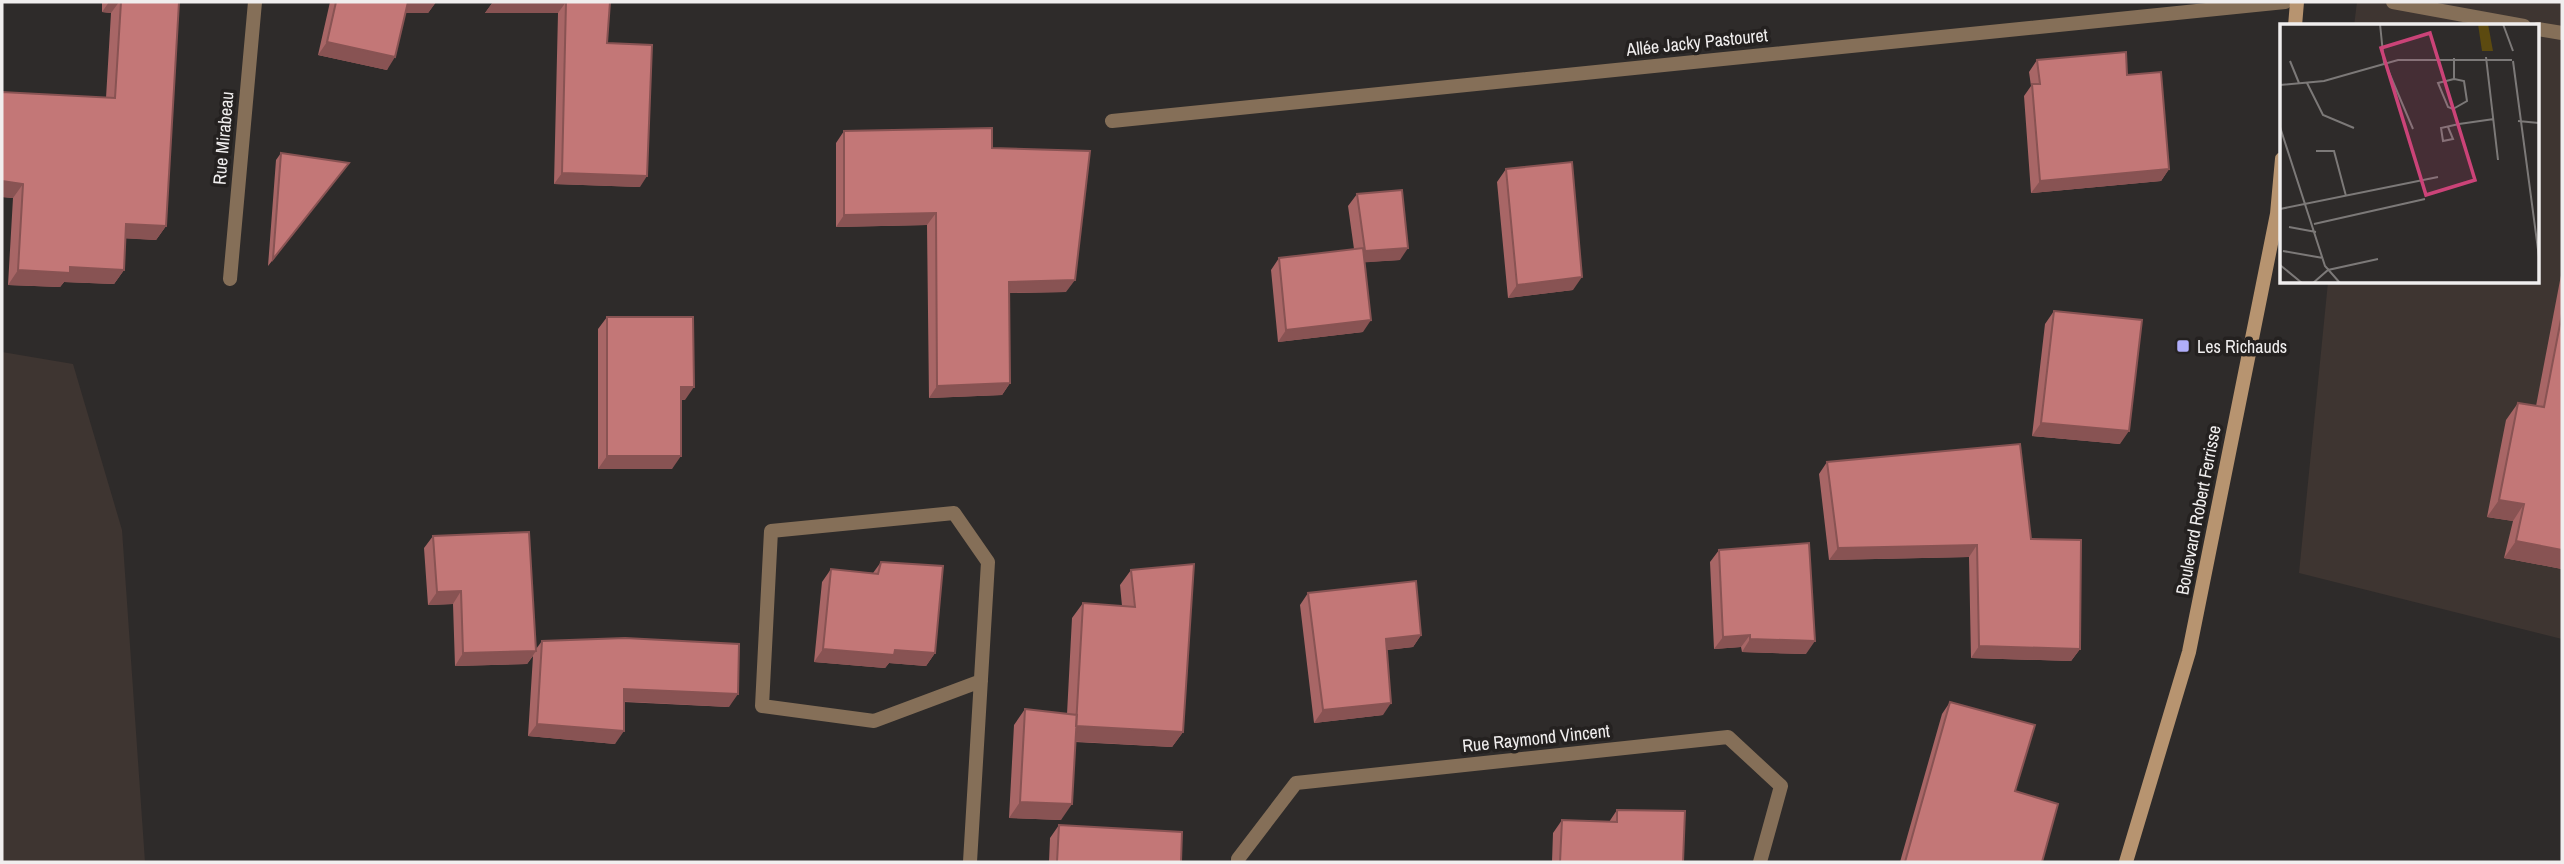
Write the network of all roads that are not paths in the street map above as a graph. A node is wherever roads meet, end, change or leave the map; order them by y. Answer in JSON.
{"nodes":[{"id":1,"x":255,"y":2,"type":"edge"},
{"id":2,"x":2285,"y":2,"type":"edge"},
{"id":3,"x":2297,"y":2,"type":"edge"},
{"id":4,"x":2393,"y":2,"type":"edge"},
{"id":5,"x":2295,"y":24,"type":"edge"},
{"id":6,"x":2513,"y":24,"type":"edge"},
{"id":7,"x":2540,"y":29,"type":"edge"},
{"id":8,"x":2562,"y":33,"type":"edge"},
{"id":9,"x":1112,"y":121,"type":"dead end"},
{"id":10,"x":2280,"y":181,"type":"edge"},
{"id":11,"x":229,"y":279,"type":"dead end"},
{"id":12,"x":981,"y":681,"type":"junction"},
{"id":13,"x":970,"y":862,"type":"edge"},
{"id":14,"x":1238,"y":862,"type":"edge"},
{"id":15,"x":1760,"y":862,"type":"edge"},
{"id":16,"x":2126,"y":862,"type":"edge"}],
"edges":[{"from":1,"to":11,"type":"street","name":"Rue Mirabeau"},
{"from":2,"to":9,"type":"street","name":"Allée Jacky Pastouret"},
{"from":3,"to":5,"type":"street"},
{"from":4,"to":6,"type":"street"},
{"from":7,"to":8,"type":"street"},
{"from":10,"to":16,"type":"street","name":"Boulevard Robert Ferrisse"},
{"from":12,"to":12,"type":"street"},
{"from":12,"to":13,"type":"street"},
{"from":14,"to":15,"type":"street","name":"Rue Raymond Vincent"}]}
